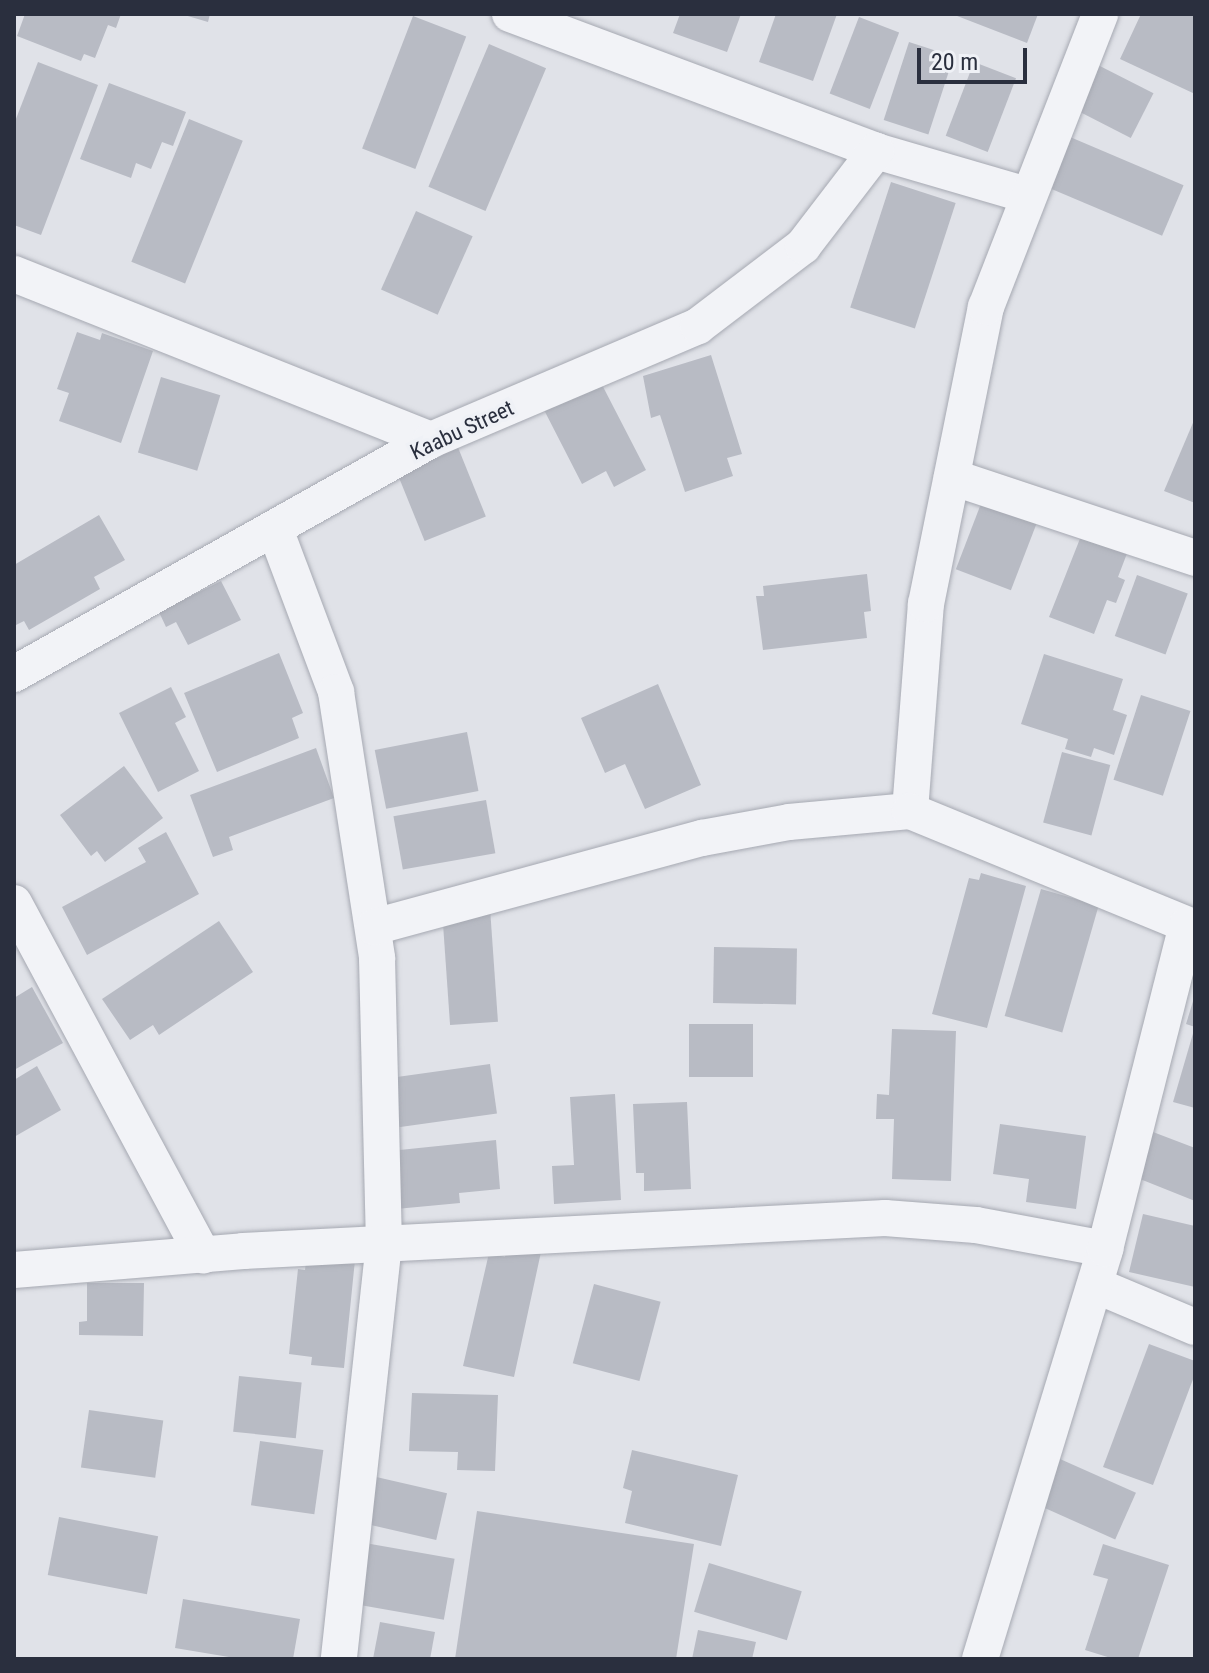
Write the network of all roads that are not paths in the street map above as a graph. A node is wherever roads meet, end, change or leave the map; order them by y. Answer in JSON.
{"nodes":[{"id":1,"x":510,"y":14,"type":"edge"},
{"id":2,"x":1100,"y":14,"type":"edge"},
{"id":3,"x":876,"y":151,"type":"junction"},
{"id":4,"x":1026,"y":195,"type":"junction"},
{"id":5,"x":14,"y":274,"type":"edge"},
{"id":6,"x":431,"y":440,"type":"junction"},
{"id":7,"x":952,"y":477,"type":"junction"},
{"id":8,"x":276,"y":532,"type":"junction"},
{"id":9,"x":1195,"y":558,"type":"edge"},
{"id":10,"x":14,"y":674,"type":"edge"},
{"id":11,"x":910,"y":811,"type":"junction"},
{"id":12,"x":14,"y":903,"type":"edge"},
{"id":13,"x":1191,"y":926,"type":"edge"},
{"id":14,"x":374,"y":927,"type":"junction"},
{"id":15,"x":384,"y":1243,"type":"junction"},
{"id":16,"x":1105,"y":1249,"type":"junction"},
{"id":17,"x":203,"y":1255,"type":"junction"},
{"id":18,"x":14,"y":1270,"type":"edge"},
{"id":19,"x":1095,"y":1285,"type":"junction"},
{"id":20,"x":1195,"y":1327,"type":"edge"},
{"id":21,"x":339,"y":1659,"type":"edge"},
{"id":22,"x":980,"y":1659,"type":"edge"}],
"edges":[{"from":1,"to":3,"type":"street"},
{"from":2,"to":4,"type":"street"},
{"from":3,"to":4,"type":"street"},
{"from":3,"to":6,"type":"street","name":"Kaabu Street"},
{"from":4,"to":7,"type":"street"},
{"from":5,"to":6,"type":"street"},
{"from":6,"to":8,"type":"street","name":"Kaabu Street"},
{"from":7,"to":9,"type":"street"},
{"from":7,"to":11,"type":"street"},
{"from":8,"to":10,"type":"street","name":"Kaabu Street"},
{"from":8,"to":14,"type":"street"},
{"from":11,"to":13,"type":"street"},
{"from":11,"to":14,"type":"street"},
{"from":12,"to":17,"type":"street"},
{"from":13,"to":16,"type":"street"},
{"from":14,"to":15,"type":"street"},
{"from":15,"to":16,"type":"street"},
{"from":15,"to":17,"type":"street"},
{"from":15,"to":21,"type":"street"},
{"from":16,"to":19,"type":"street"},
{"from":17,"to":18,"type":"street"},
{"from":19,"to":20,"type":"street"},
{"from":19,"to":22,"type":"street"}]}
